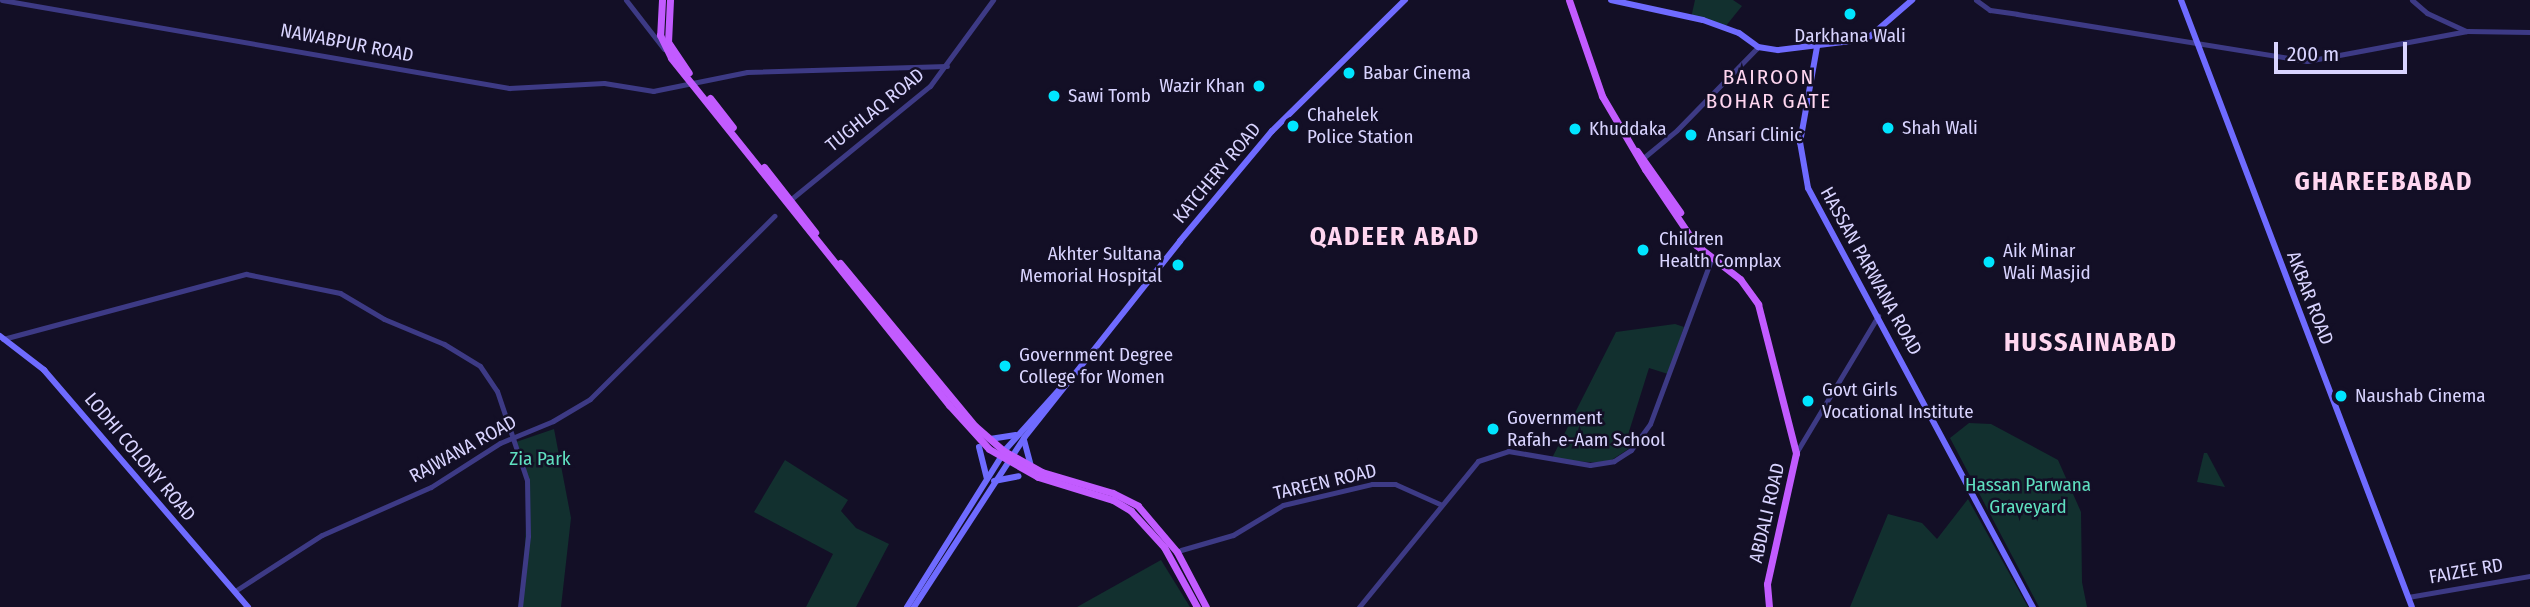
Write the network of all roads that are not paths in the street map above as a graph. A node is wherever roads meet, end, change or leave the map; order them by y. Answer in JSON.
{"nodes":[{"id":1,"x":2,"y":0,"type":"edge"},
{"id":2,"x":626,"y":0,"type":"edge"},
{"id":3,"x":662,"y":0,"type":"edge"},
{"id":4,"x":670,"y":0,"type":"edge"},
{"id":5,"x":993,"y":0,"type":"edge"},
{"id":6,"x":1405,"y":0,"type":"edge"},
{"id":7,"x":1569,"y":0,"type":"edge"},
{"id":8,"x":1611,"y":0,"type":"edge"},
{"id":9,"x":1912,"y":0,"type":"edge"},
{"id":10,"x":1976,"y":0,"type":"edge"},
{"id":11,"x":2180,"y":0,"type":"edge"},
{"id":12,"x":2412,"y":0,"type":"edge"},
{"id":13,"x":2467,"y":31,"type":"junction"},
{"id":14,"x":2530,"y":33,"type":"edge"},
{"id":15,"x":2197,"y":42,"type":"junction"},
{"id":16,"x":1758,"y":47,"type":"junction"},
{"id":17,"x":1817,"y":47,"type":"junction"},
{"id":18,"x":666,"y":52,"type":"junction"},
{"id":19,"x":947,"y":66,"type":"junction"},
{"id":20,"x":1642,"y":159,"type":"junction"},
{"id":21,"x":790,"y":200,"type":"dead end"},
{"id":22,"x":774,"y":216,"type":"dead end"},
{"id":23,"x":1712,"y":257,"type":"junction"},
{"id":24,"x":1878,"y":316,"type":"junction"},
{"id":25,"x":1,"y":337,"type":"edge"},
{"id":26,"x":513,"y":436,"type":"junction"},
{"id":27,"x":1022,"y":436,"type":"junction"},
{"id":28,"x":990,"y":439,"type":"dead end"},
{"id":29,"x":979,"y":447,"type":"dead end"},
{"id":30,"x":1796,"y":453,"type":"junction"},
{"id":31,"x":1030,"y":463,"type":"dead end"},
{"id":32,"x":1040,"y":474,"type":"junction"},
{"id":33,"x":1019,"y":476,"type":"dead end"},
{"id":34,"x":990,"y":481,"type":"junction"},
{"id":35,"x":1440,"y":504,"type":"junction"},
{"id":36,"x":1181,"y":550,"type":"dead end"},
{"id":37,"x":937,"y":562,"type":"junction"},
{"id":38,"x":2530,"y":576,"type":"edge"},
{"id":39,"x":235,"y":591,"type":"junction"},
{"id":40,"x":2408,"y":597,"type":"junction"},
{"id":41,"x":248,"y":607,"type":"edge"},
{"id":42,"x":520,"y":607,"type":"edge"},
{"id":43,"x":907,"y":607,"type":"edge"},
{"id":44,"x":914,"y":607,"type":"edge"},
{"id":45,"x":1197,"y":607,"type":"edge"},
{"id":46,"x":1206,"y":607,"type":"edge"},
{"id":47,"x":1359,"y":607,"type":"edge"},
{"id":48,"x":1769,"y":607,"type":"edge"},
{"id":49,"x":2033,"y":607,"type":"edge"},
{"id":50,"x":2412,"y":607,"type":"edge"}],
"edges":[{"from":1,"to":19,"type":"street","name":"NAWABPUR ROAD"},
{"from":2,"to":18,"type":"street"},
{"from":3,"to":18,"type":"main road","bridge":true},
{"from":4,"to":32,"type":"main road","bridge":true},
{"from":5,"to":19,"type":"street","name":"TUGHLAQ ROAD"},
{"from":6,"to":27,"type":"main road","name":"KATCHERY ROAD"},
{"from":7,"to":20,"type":"main road","name":"ABDALI ROAD"},
{"from":8,"to":16,"type":"main road"},
{"from":9,"to":17,"type":"main road"},
{"from":10,"to":15,"type":"street"},
{"from":11,"to":15,"type":"main road","name":"AKBAR ROAD"},
{"from":12,"to":13,"type":"street"},
{"from":13,"to":14,"type":"street"},
{"from":13,"to":15,"type":"street"},
{"from":15,"to":40,"type":"main road","name":"AKBAR ROAD"},
{"from":16,"to":17,"type":"main road"},
{"from":16,"to":20,"type":"street"},
{"from":17,"to":24,"type":"main road","name":"HASSAN PARWANA ROAD"},
{"from":18,"to":32,"type":"main road","bridge":true},
{"from":19,"to":21,"type":"street","name":"TUGHLAQ ROAD"},
{"from":20,"to":23,"type":"main road","name":"ABDALI ROAD"},
{"from":22,"to":26,"type":"street","name":"RAJWANA ROAD"},
{"from":23,"to":30,"type":"main road","name":"ABDALI ROAD"},
{"from":23,"to":35,"type":"street"},
{"from":24,"to":30,"type":"street"},
{"from":24,"to":49,"type":"main road","name":"HASSAN PARWANA ROAD"},
{"from":25,"to":26,"type":"street"},
{"from":25,"to":39,"type":"main road","name":"LODHI COLONY ROAD"},
{"from":26,"to":39,"type":"street","name":"RAJWANA ROAD"},
{"from":26,"to":42,"type":"street"},
{"from":27,"to":28,"type":"main road"},
{"from":27,"to":31,"type":"main road"},
{"from":27,"to":34,"type":"main road","name":"KATCHERY ROAD"},
{"from":27,"to":34,"type":"main road","name":"KATCHERY ROAD"},
{"from":29,"to":34,"type":"main road"},
{"from":30,"to":48,"type":"main road","name":"ABDALI ROAD"},
{"from":32,"to":45,"type":"main road"},
{"from":32,"to":46,"type":"main road"},
{"from":33,"to":34,"type":"main road"},
{"from":34,"to":37,"type":"main road","name":"KATCHERY ROAD"},
{"from":35,"to":36,"type":"street","name":"TAREEN ROAD"},
{"from":35,"to":47,"type":"street"},
{"from":37,"to":43,"type":"main road","name":"KATCHERY ROAD"},
{"from":37,"to":44,"type":"main road","name":"KATCHERY ROAD"},
{"from":38,"to":40,"type":"street","name":"FAIZEE RD"},
{"from":39,"to":41,"type":"main road","name":"LODHI COLONY ROAD"},
{"from":40,"to":50,"type":"main road","name":"AKBAR ROAD"}]}
